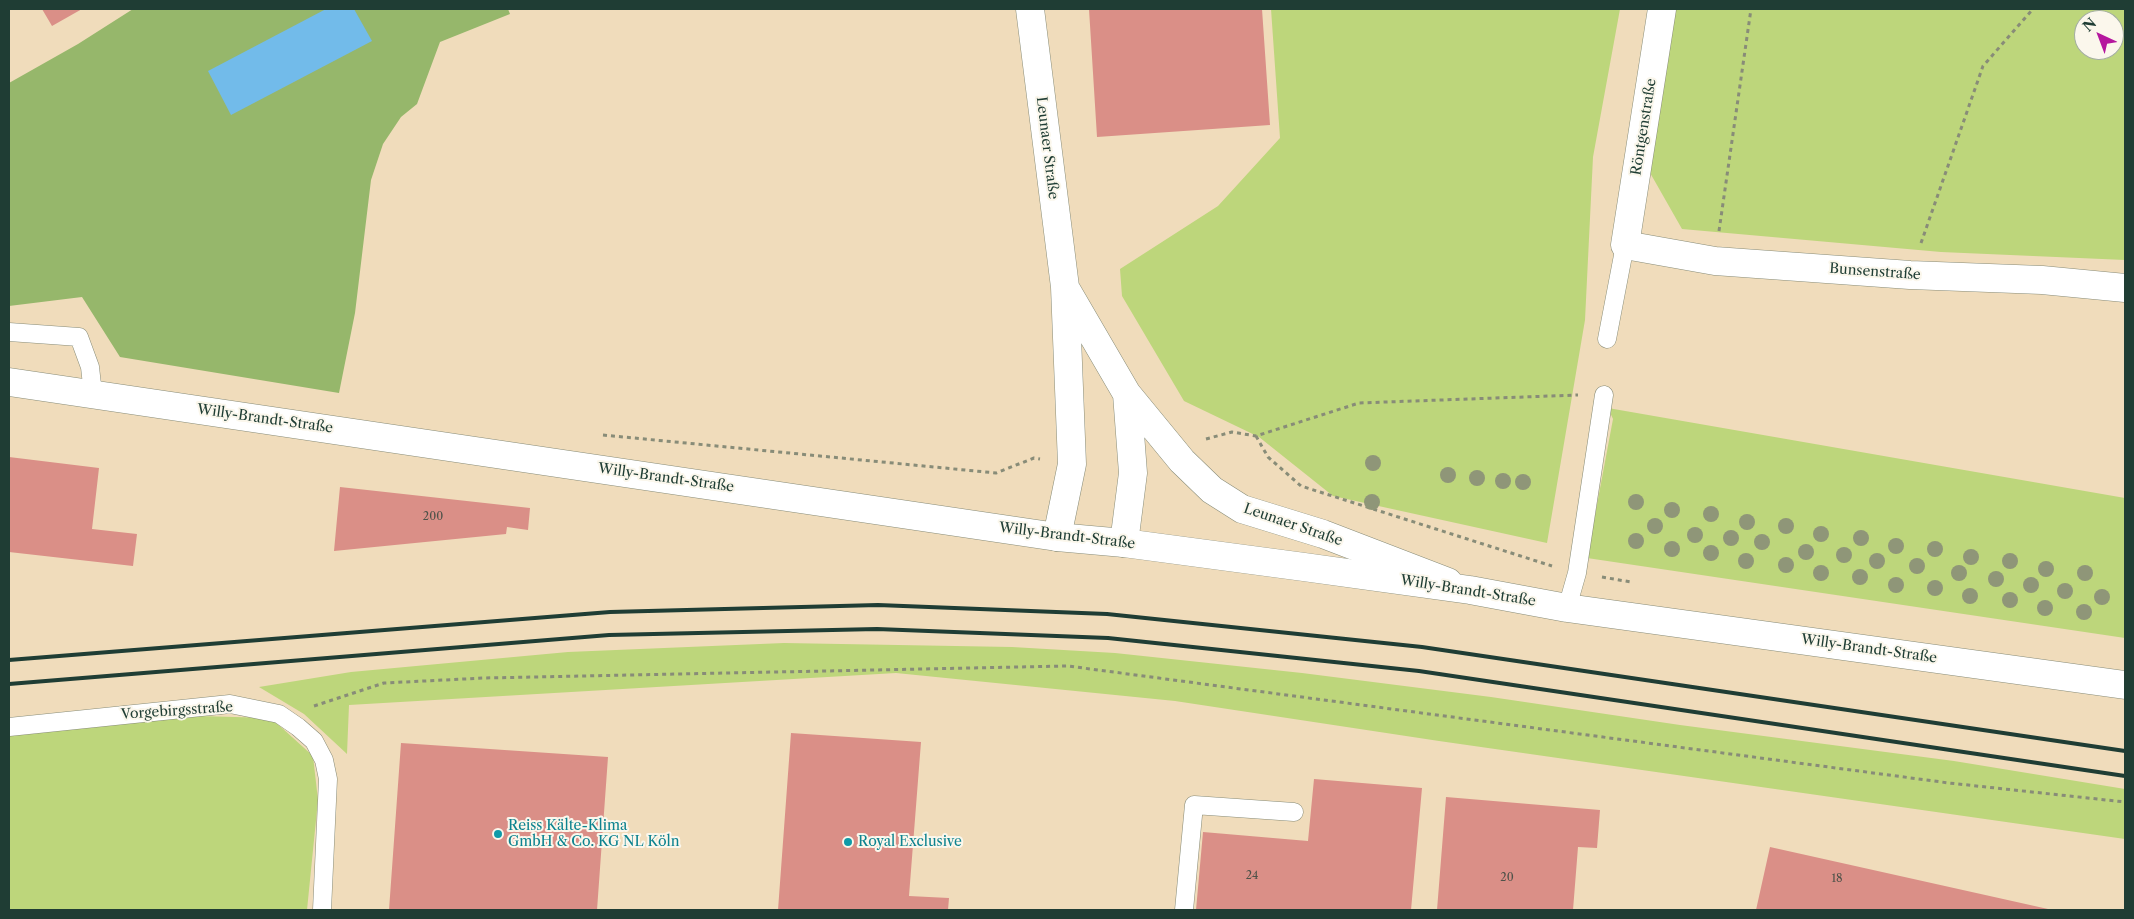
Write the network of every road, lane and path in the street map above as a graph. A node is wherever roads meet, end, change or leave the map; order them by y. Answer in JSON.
{"nodes":[{"id":1,"x":1030,"y":9,"type":"edge"},
{"id":2,"x":1662,"y":9,"type":"edge"},
{"id":3,"x":1752,"y":9,"type":"edge"},
{"id":4,"x":2033,"y":9,"type":"edge"},
{"id":5,"x":1625,"y":245,"type":"junction"},
{"id":6,"x":1715,"y":261,"type":"junction"},
{"id":7,"x":1910,"y":275,"type":"junction"},
{"id":8,"x":1065,"y":287,"type":"junction"},
{"id":9,"x":2125,"y":288,"type":"edge"},
{"id":10,"x":9,"y":332,"type":"edge"},
{"id":11,"x":1607,"y":339,"type":"dead end"},
{"id":12,"x":9,"y":382,"type":"edge"},
{"id":13,"x":93,"y":394,"type":"junction"},
{"id":14,"x":1127,"y":394,"type":"junction"},
{"id":15,"x":1604,"y":395,"type":"joint"},
{"id":16,"x":600,"y":435,"type":"dead end"},
{"id":17,"x":1072,"y":464,"type":"junction"},
{"id":18,"x":1058,"y":536,"type":"junction"},
{"id":19,"x":1124,"y":543,"type":"junction"},
{"id":20,"x":1577,"y":573,"type":"junction"},
{"id":21,"x":1635,"y":583,"type":"dead end"},
{"id":22,"x":1470,"y":590,"type":"junction"},
{"id":23,"x":1567,"y":608,"type":"junction"},
{"id":24,"x":2125,"y":685,"type":"edge"},
{"id":25,"x":279,"y":714,"type":"junction"},
{"id":26,"x":9,"y":727,"type":"edge"},
{"id":27,"x":2125,"y":802,"type":"edge"},
{"id":28,"x":1294,"y":812,"type":"dead end"},
{"id":29,"x":322,"y":910,"type":"edge"},
{"id":30,"x":1184,"y":910,"type":"edge"}],
"edges":[{"from":1,"to":8,"type":"main road","name":"Leunaer Straße"},
{"from":2,"to":5,"type":"main road","name":"Röntgenstraße"},
{"from":3,"to":6,"type":"path"},
{"from":4,"to":7,"type":"path"},
{"from":5,"to":6,"type":"main road","name":"Bunsenstraße"},
{"from":5,"to":11,"type":"lane"},
{"from":6,"to":7,"type":"main road","name":"Bunsenstraße"},
{"from":7,"to":9,"type":"main road","name":"Bunsenstraße"},
{"from":8,"to":14,"type":"main road","name":"Leunaer Straße"},
{"from":8,"to":17,"type":"main road","name":"Leunaer Straße"},
{"from":10,"to":13,"type":"lane"},
{"from":12,"to":13,"type":"main road","name":"Willy-Brandt-Straße"},
{"from":13,"to":18,"type":"main road","name":"Willy-Brandt-Straße"},
{"from":14,"to":19,"type":"main road","name":"Leunaer Straße"},
{"from":14,"to":22,"type":"main road","name":"Leunaer Straße"},
{"from":15,"to":20,"type":"lane"},
{"from":15,"to":20,"type":"path"},
{"from":16,"to":17,"type":"path"},
{"from":17,"to":18,"type":"main road","name":"Leunaer Straße"},
{"from":18,"to":19,"type":"main road","name":"Willy-Brandt-Straße"},
{"from":19,"to":22,"type":"main road","name":"Willy-Brandt-Straße"},
{"from":20,"to":21,"type":"path"},
{"from":20,"to":23,"type":"lane"},
{"from":22,"to":23,"type":"main road","name":"Willy-Brandt-Straße"},
{"from":23,"to":24,"type":"main road","name":"Willy-Brandt-Straße"},
{"from":25,"to":26,"type":"lane","name":"Vorgebirgsstraße"},
{"from":25,"to":27,"type":"path"},
{"from":25,"to":29,"type":"lane","name":"Vorgebirgsstraße"},
{"from":28,"to":30,"type":"lane"}]}
